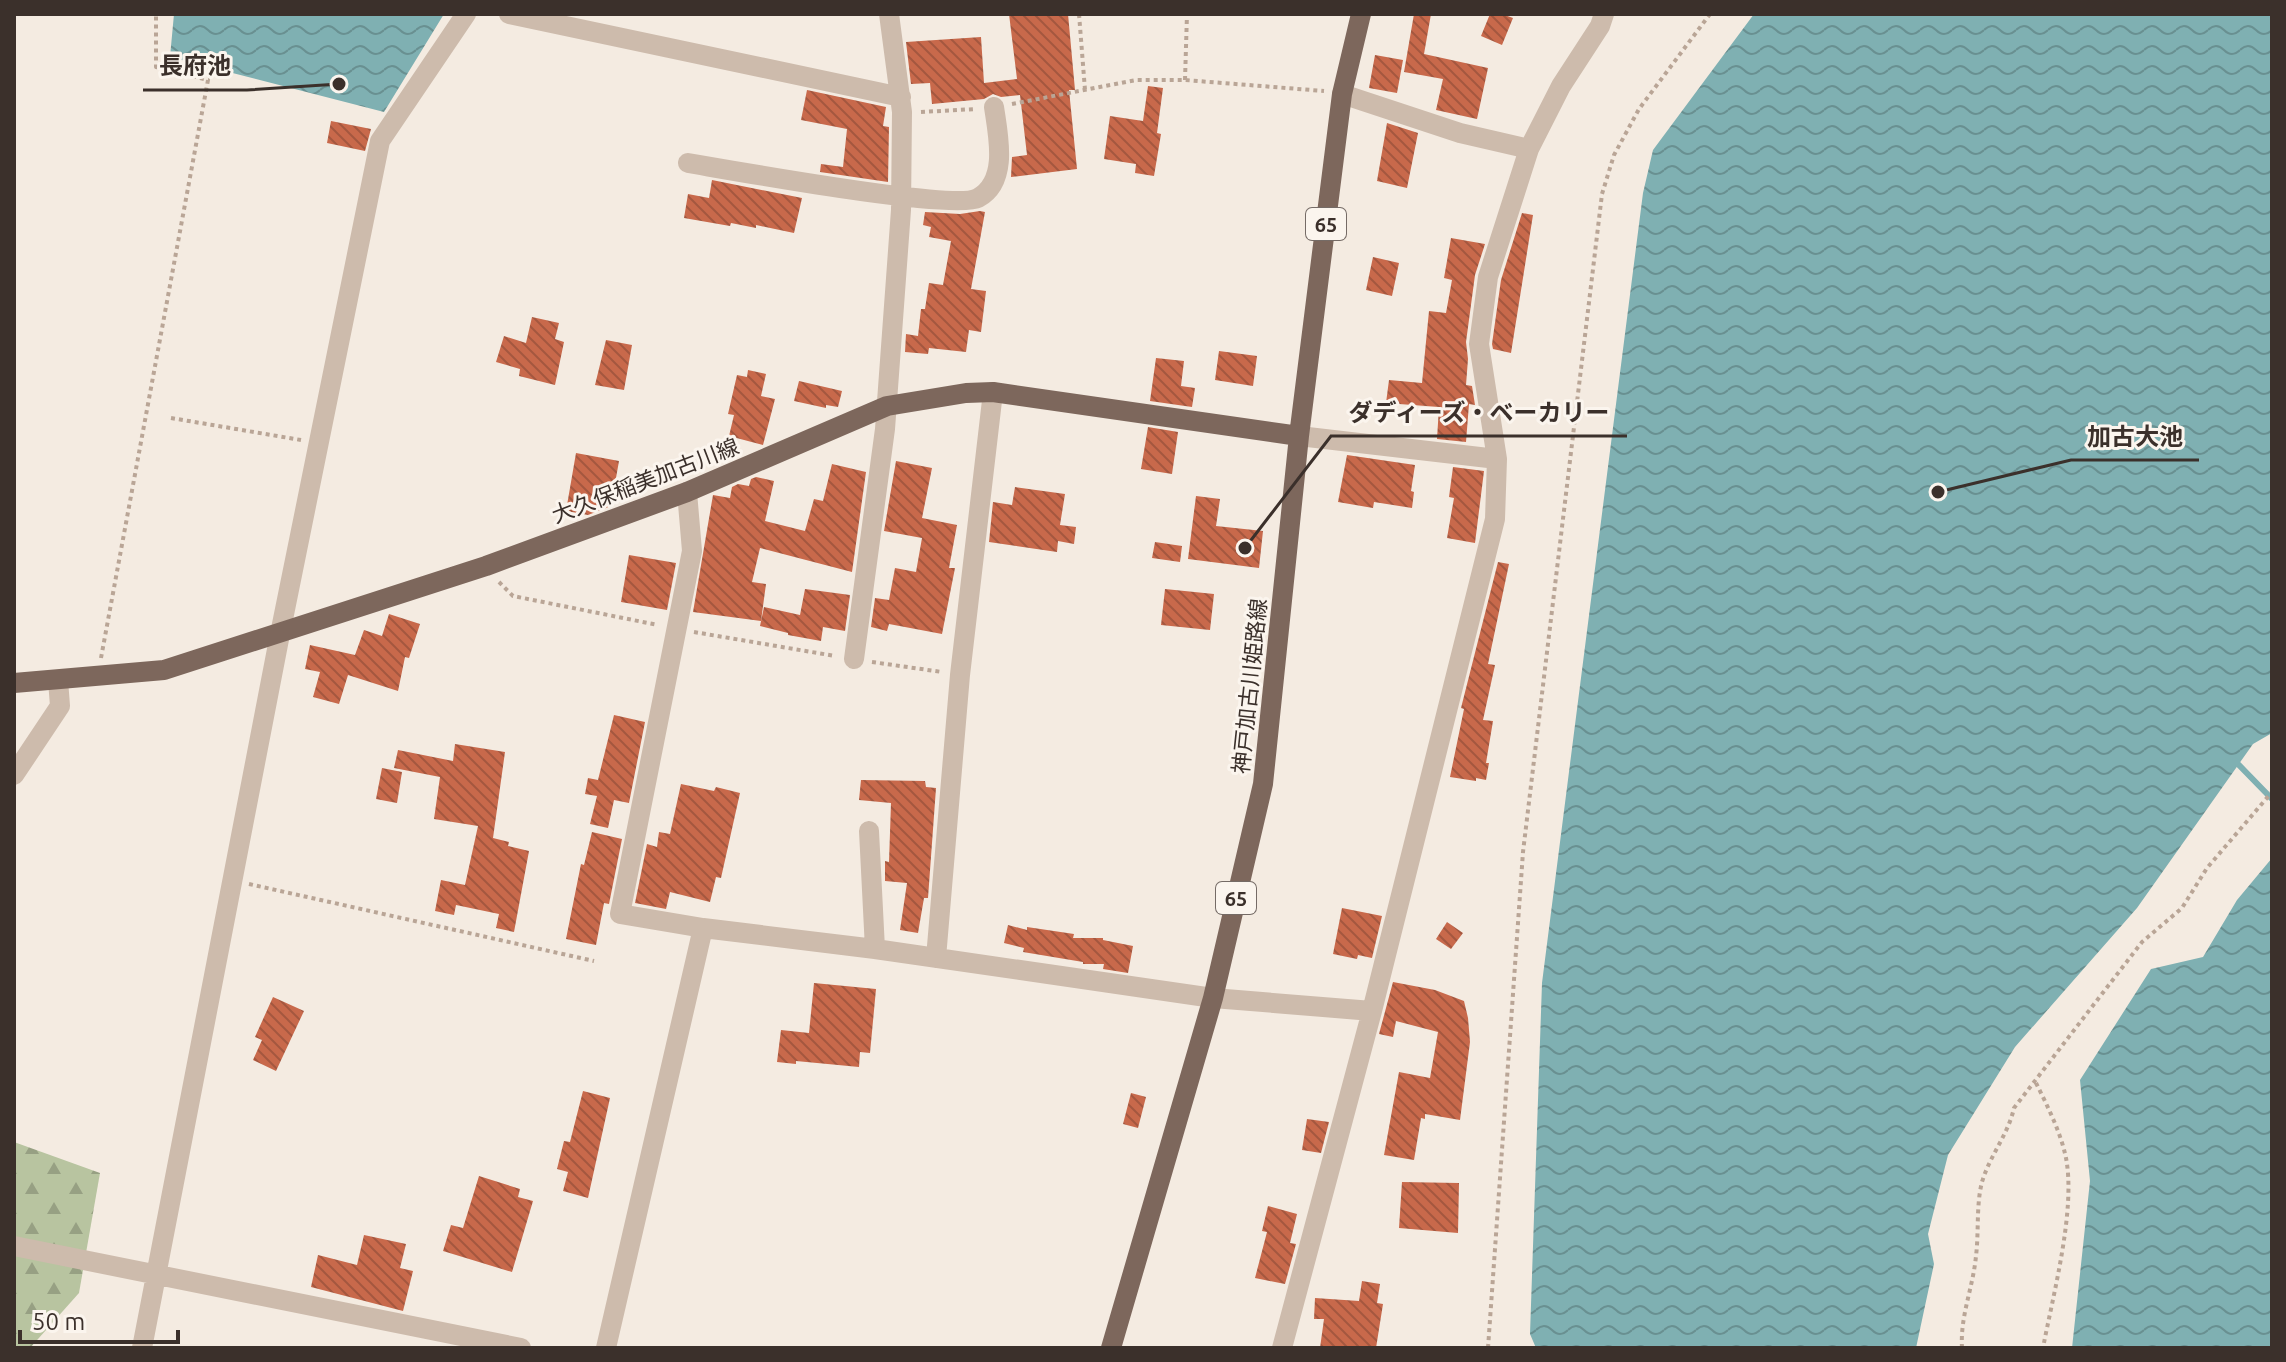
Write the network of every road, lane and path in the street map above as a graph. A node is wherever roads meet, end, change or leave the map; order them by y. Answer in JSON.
{"nodes":[{"id":1,"x":156,"y":14,"type":"edge"},
{"id":2,"x":466,"y":14,"type":"edge"},
{"id":3,"x":509,"y":14,"type":"edge"},
{"id":4,"x":889,"y":14,"type":"edge"},
{"id":5,"x":1079,"y":14,"type":"edge"},
{"id":6,"x":1187,"y":14,"type":"edge"},
{"id":7,"x":1361,"y":14,"type":"edge"},
{"id":8,"x":1604,"y":14,"type":"edge"},
{"id":9,"x":1710,"y":14,"type":"edge"},
{"id":10,"x":1185,"y":80,"type":"junction"},
{"id":11,"x":1085,"y":90,"type":"junction"},
{"id":12,"x":1342,"y":94,"type":"junction"},
{"id":13,"x":902,"y":105,"type":"junction"},
{"id":14,"x":994,"y":107,"type":"junction"},
{"id":15,"x":1529,"y":149,"type":"junction"},
{"id":16,"x":688,"y":163,"type":"dead end"},
{"id":17,"x":901,"y":195,"type":"junction"},
{"id":18,"x":993,"y":392,"type":"junction"},
{"id":19,"x":887,"y":406,"type":"junction"},
{"id":20,"x":171,"y":418,"type":"dead end"},
{"id":21,"x":1299,"y":436,"type":"junction"},
{"id":22,"x":319,"y":443,"type":"junction"},
{"id":23,"x":1497,"y":459,"type":"junction"},
{"id":24,"x":687,"y":492,"type":"junction"},
{"id":25,"x":486,"y":566,"type":"junction"},
{"id":26,"x":677,"y":629,"type":"junction"},
{"id":27,"x":280,"y":634,"type":"junction"},
{"id":28,"x":854,"y":659,"type":"junction"},
{"id":29,"x":960,"y":675,"type":"junction"},
{"id":30,"x":97,"y":676,"type":"junction"},
{"id":31,"x":58,"y":680,"type":"junction"},
{"id":32,"x":14,"y":683,"type":"edge"},
{"id":33,"x":14,"y":775,"type":"edge"},
{"id":34,"x":2272,"y":792,"type":"edge"},
{"id":35,"x":869,"y":831,"type":"dead end"},
{"id":36,"x":232,"y":881,"type":"junction"},
{"id":37,"x":703,"y":928,"type":"junction"},
{"id":38,"x":875,"y":949,"type":"junction"},
{"id":39,"x":936,"y":958,"type":"junction"},
{"id":40,"x":594,"y":961,"type":"dead end"},
{"id":41,"x":1213,"y":998,"type":"junction"},
{"id":42,"x":1372,"y":1011,"type":"junction"},
{"id":43,"x":2036,"y":1083,"type":"junction"},
{"id":44,"x":14,"y":1246,"type":"edge"},
{"id":45,"x":156,"y":1275,"type":"junction"},
{"id":46,"x":142,"y":1348,"type":"edge"},
{"id":47,"x":521,"y":1348,"type":"edge"},
{"id":48,"x":606,"y":1348,"type":"edge"},
{"id":49,"x":1111,"y":1348,"type":"edge"},
{"id":50,"x":1282,"y":1348,"type":"edge"},
{"id":51,"x":1488,"y":1348,"type":"edge"},
{"id":52,"x":1962,"y":1348,"type":"edge"},
{"id":53,"x":2043,"y":1348,"type":"edge"}],
"edges":[{"from":1,"to":30,"type":"path"},
{"from":2,"to":22,"type":"street"},
{"from":3,"to":13,"type":"street"},
{"from":4,"to":13,"type":"street"},
{"from":5,"to":11,"type":"path"},
{"from":6,"to":10,"type":"path"},
{"from":7,"to":12,"type":"main road","name":"神戸加古川姫路線","number":"65"},
{"from":8,"to":15,"type":"street"},
{"from":9,"to":51,"type":"path"},
{"from":10,"to":11,"type":"path"},
{"from":10,"to":12,"type":"path"},
{"from":11,"to":14,"type":"path"},
{"from":12,"to":15,"type":"street"},
{"from":12,"to":21,"type":"main road","name":"神戸加古川姫路線","number":"65"},
{"from":13,"to":14,"type":"path"},
{"from":13,"to":17,"type":"street"},
{"from":14,"to":17,"type":"street"},
{"from":15,"to":23,"type":"street"},
{"from":16,"to":17,"type":"street"},
{"from":17,"to":19,"type":"street"},
{"from":18,"to":19,"type":"main road","name":"大久保稲美加古川線"},
{"from":18,"to":21,"type":"main road","name":"大久保稲美加古川線"},
{"from":18,"to":29,"type":"street"},
{"from":19,"to":24,"type":"main road","name":"大久保稲美加古川線"},
{"from":19,"to":28,"type":"street"},
{"from":20,"to":22,"type":"path"},
{"from":21,"to":23,"type":"street"},
{"from":21,"to":41,"type":"main road","name":"神戸加古川姫路線","number":"65"},
{"from":22,"to":27,"type":"street"},
{"from":23,"to":42,"type":"street"},
{"from":24,"to":25,"type":"main road","name":"大久保稲美加古川線"},
{"from":24,"to":26,"type":"street"},
{"from":25,"to":26,"type":"path"},
{"from":25,"to":27,"type":"main road","name":"大久保稲美加古川線"},
{"from":26,"to":28,"type":"path"},
{"from":26,"to":37,"type":"street"},
{"from":27,"to":30,"type":"main road","name":"大久保稲美加古川線"},
{"from":27,"to":36,"type":"street"},
{"from":28,"to":29,"type":"path"},
{"from":29,"to":39,"type":"street"},
{"from":30,"to":31,"type":"main road","name":"大久保稲美加古川線"},
{"from":31,"to":32,"type":"main road","name":"大久保稲美加古川線"},
{"from":31,"to":33,"type":"street"},
{"from":34,"to":43,"type":"path"},
{"from":35,"to":38,"type":"street"},
{"from":36,"to":40,"type":"path"},
{"from":36,"to":45,"type":"street"},
{"from":37,"to":38,"type":"street"},
{"from":37,"to":48,"type":"street"},
{"from":38,"to":39,"type":"street"},
{"from":39,"to":41,"type":"street"},
{"from":41,"to":42,"type":"street"},
{"from":41,"to":49,"type":"main road","name":"神戸加古川姫路線","number":"65"},
{"from":42,"to":50,"type":"street"},
{"from":43,"to":52,"type":"path"},
{"from":43,"to":53,"type":"path"},
{"from":44,"to":45,"type":"street"},
{"from":45,"to":46,"type":"street"},
{"from":45,"to":47,"type":"street"}]}
